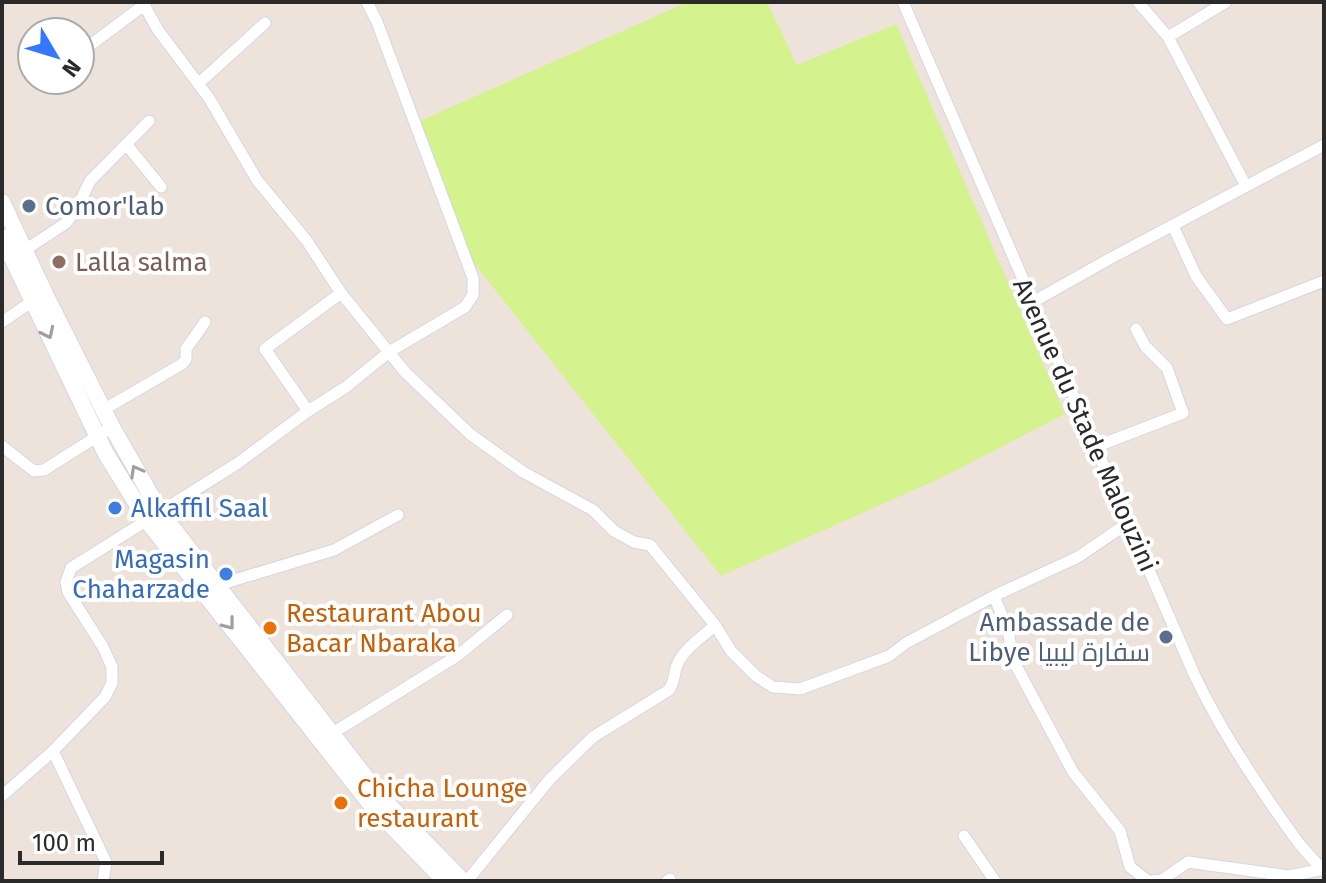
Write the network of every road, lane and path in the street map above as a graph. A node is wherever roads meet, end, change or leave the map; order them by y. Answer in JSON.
{"nodes":[{"id":1,"x":367,"y":2,"type":"edge"},
{"id":2,"x":903,"y":2,"type":"edge"},
{"id":3,"x":1138,"y":2,"type":"edge"},
{"id":4,"x":1226,"y":2,"type":"edge"},
{"id":5,"x":145,"y":4,"type":"edge"},
{"id":6,"x":265,"y":23,"type":"dead end"},
{"id":7,"x":1168,"y":37,"type":"junction"},
{"id":8,"x":96,"y":41,"type":"edge"},
{"id":9,"x":198,"y":84,"type":"junction"},
{"id":10,"x":149,"y":121,"type":"dead end"},
{"id":11,"x":126,"y":144,"type":"junction"},
{"id":12,"x":1324,"y":145,"type":"edge"},
{"id":13,"x":1246,"y":186,"type":"junction"},
{"id":14,"x":161,"y":187,"type":"dead end"},
{"id":15,"x":2,"y":202,"type":"edge"},
{"id":16,"x":1173,"y":226,"type":"junction"},
{"id":17,"x":2,"y":237,"type":"edge"},
{"id":18,"x":25,"y":250,"type":"junction"},
{"id":19,"x":1324,"y":281,"type":"edge"},
{"id":20,"x":341,"y":293,"type":"junction"},
{"id":21,"x":39,"y":298,"type":"junction"},
{"id":22,"x":1031,"y":303,"type":"junction"},
{"id":23,"x":2,"y":322,"type":"edge"},
{"id":24,"x":205,"y":322,"type":"dead end"},
{"id":25,"x":1136,"y":329,"type":"dead end"},
{"id":26,"x":389,"y":352,"type":"junction"},
{"id":27,"x":103,"y":410,"type":"junction"},
{"id":28,"x":308,"y":411,"type":"junction"},
{"id":29,"x":104,"y":432,"type":"junction"},
{"id":30,"x":2,"y":446,"type":"edge"},
{"id":31,"x":1095,"y":447,"type":"junction"},
{"id":32,"x":398,"y":515,"type":"dead end"},
{"id":33,"x":155,"y":517,"type":"junction"},
{"id":34,"x":1128,"y":523,"type":"junction"},
{"id":35,"x":218,"y":585,"type":"junction"},
{"id":36,"x":994,"y":596,"type":"junction"},
{"id":37,"x":507,"y":615,"type":"dead end"},
{"id":38,"x":715,"y":625,"type":"junction"},
{"id":39,"x":326,"y":737,"type":"junction"},
{"id":40,"x":53,"y":751,"type":"junction"},
{"id":41,"x":2,"y":796,"type":"edge"},
{"id":42,"x":964,"y":836,"type":"dead end"},
{"id":43,"x":1324,"y":870,"type":"edge"},
{"id":44,"x":1170,"y":878,"type":"edge"},
{"id":45,"x":103,"y":881,"type":"edge"},
{"id":46,"x":445,"y":881,"type":"edge"},
{"id":47,"x":465,"y":881,"type":"edge"},
{"id":48,"x":995,"y":881,"type":"edge"},
{"id":49,"x":1150,"y":881,"type":"edge"},
{"id":50,"x":1315,"y":881,"type":"edge"}],
"edges":[{"from":1,"to":26,"type":"street"},
{"from":2,"to":22,"type":"street","name":"Avenue du Stade Malouzini"},
{"from":3,"to":7,"type":"street"},
{"from":4,"to":7,"type":"street"},
{"from":5,"to":8,"type":"street"},
{"from":5,"to":9,"type":"street"},
{"from":6,"to":9,"type":"street"},
{"from":7,"to":13,"type":"street"},
{"from":9,"to":20,"type":"street"},
{"from":10,"to":11,"type":"street"},
{"from":11,"to":14,"type":"street"},
{"from":11,"to":18,"type":"street"},
{"from":12,"to":13,"type":"street"},
{"from":13,"to":16,"type":"street"},
{"from":15,"to":18,"type":"main road"},
{"from":16,"to":19,"type":"street"},
{"from":16,"to":22,"type":"street"},
{"from":17,"to":21,"type":"main road"},
{"from":18,"to":21,"type":"main road"},
{"from":20,"to":26,"type":"street"},
{"from":20,"to":28,"type":"street"},
{"from":21,"to":23,"type":"street"},
{"from":21,"to":27,"type":"main road"},
{"from":21,"to":29,"type":"main road","one_way":true},
{"from":22,"to":31,"type":"street","name":"Avenue du Stade Malouzini"},
{"from":24,"to":27,"type":"street"},
{"from":25,"to":31,"type":"street"},
{"from":26,"to":28,"type":"street"},
{"from":26,"to":38,"type":"street"},
{"from":27,"to":29,"type":"main road"},
{"from":28,"to":33,"type":"street"},
{"from":29,"to":30,"type":"street"},
{"from":29,"to":33,"type":"main road"},
{"from":31,"to":34,"type":"street","name":"Avenue du Stade Malouzini"},
{"from":32,"to":35,"type":"street"},
{"from":33,"to":35,"type":"main road"},
{"from":33,"to":39,"type":"main road","one_way":true},
{"from":33,"to":40,"type":"street"},
{"from":34,"to":36,"type":"street"},
{"from":34,"to":43,"type":"street","name":"Avenue du Stade Malouzini"},
{"from":35,"to":39,"type":"main road"},
{"from":36,"to":38,"type":"street"},
{"from":36,"to":49,"type":"street"},
{"from":37,"to":39,"type":"street"},
{"from":38,"to":47,"type":"street"},
{"from":39,"to":46,"type":"main road"},
{"from":39,"to":47,"type":"main road"},
{"from":40,"to":41,"type":"street"},
{"from":40,"to":45,"type":"street"},
{"from":42,"to":48,"type":"street"},
{"from":43,"to":44,"type":"street"},
{"from":43,"to":50,"type":"street"},
{"from":44,"to":49,"type":"street"}]}
